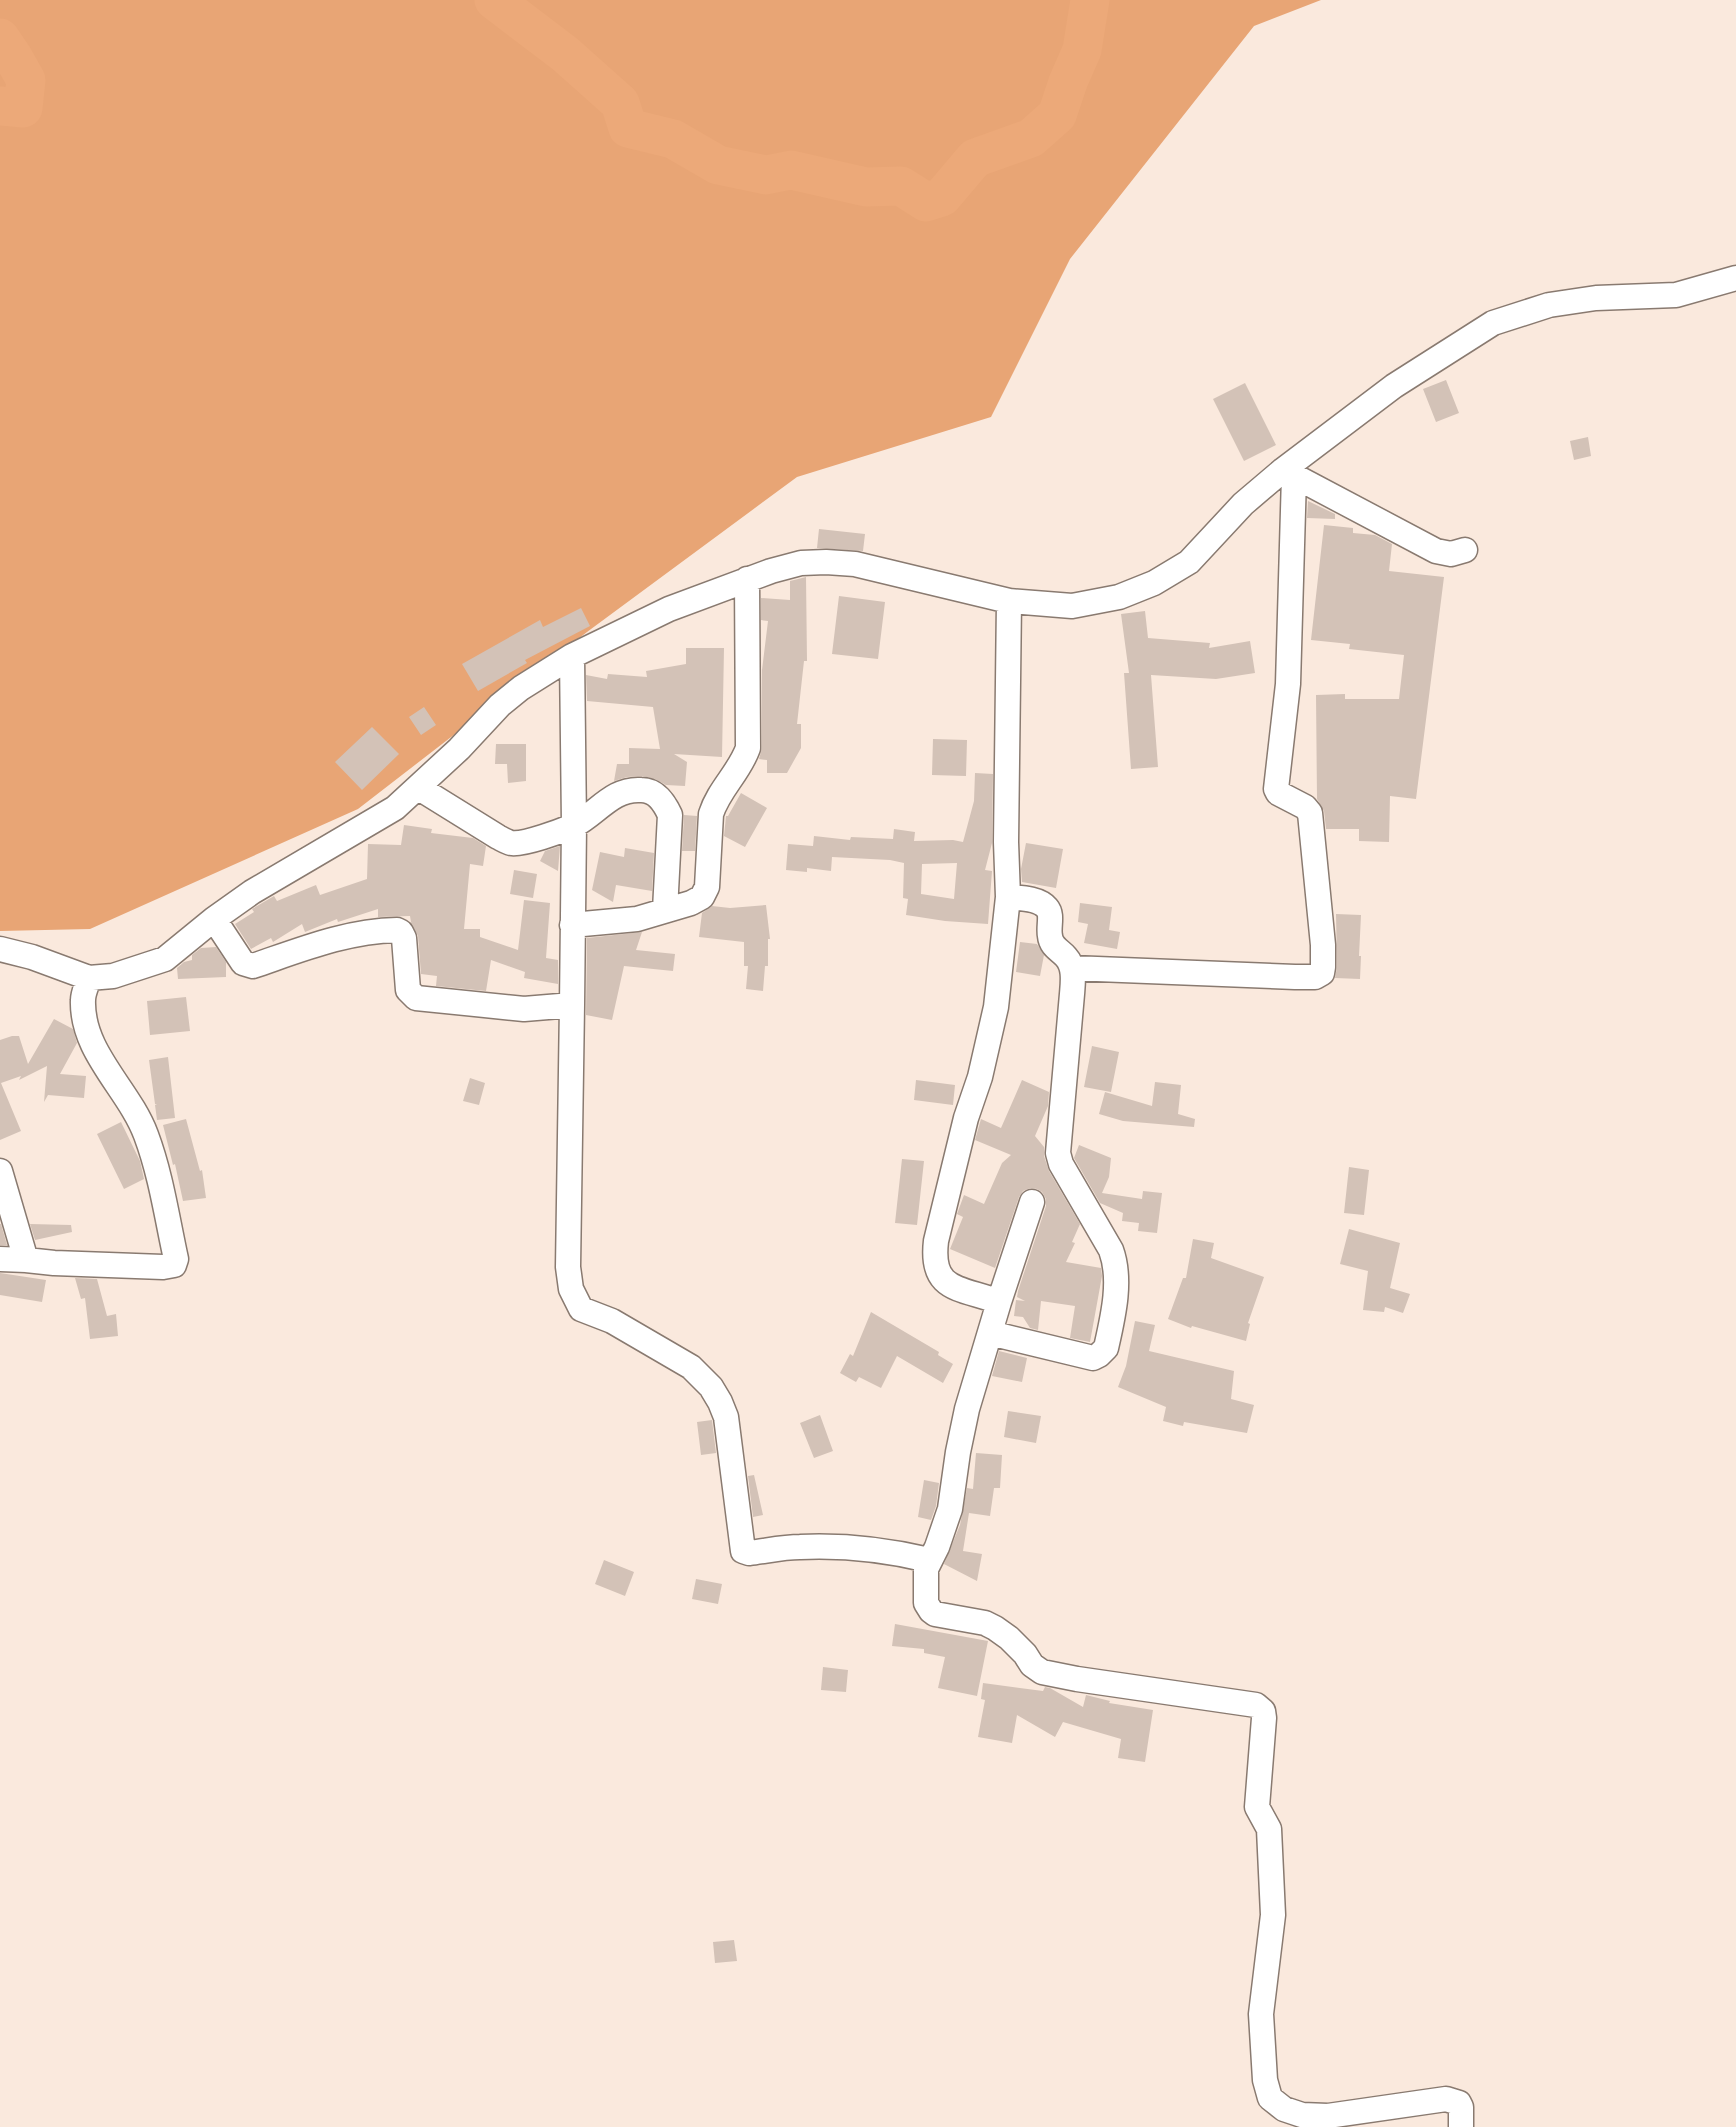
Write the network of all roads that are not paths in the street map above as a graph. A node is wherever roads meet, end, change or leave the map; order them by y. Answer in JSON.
{"nodes":[{"id":1,"x":1736,"y":278,"type":"edge"},
{"id":2,"x":1288,"y":473,"type":"junction"},
{"id":3,"x":1465,"y":550,"type":"dead end"},
{"id":4,"x":747,"y":579,"type":"junction"},
{"id":5,"x":1009,"y":601,"type":"junction"},
{"id":6,"x":572,"y":656,"type":"junction"},
{"id":7,"x":419,"y":788,"type":"junction"},
{"id":8,"x":574,"y":825,"type":"junction"},
{"id":9,"x":1008,"y":897,"type":"junction"},
{"id":10,"x":665,"y":910,"type":"junction"},
{"id":11,"x":214,"y":919,"type":"junction"},
{"id":12,"x":572,"y":925,"type":"junction"},
{"id":13,"x":0,"y":949,"type":"edge"},
{"id":14,"x":1072,"y":968,"type":"junction"},
{"id":15,"x":89,"y":978,"type":"junction"},
{"id":16,"x":572,"y":1005,"type":"junction"},
{"id":17,"x":0,"y":1171,"type":"edge"},
{"id":18,"x":1032,"y":1202,"type":"dead end"},
{"id":19,"x":0,"y":1259,"type":"edge"},
{"id":20,"x":26,"y":1260,"type":"junction"},
{"id":21,"x":999,"y":1302,"type":"junction"},
{"id":22,"x":990,"y":1333,"type":"junction"},
{"id":23,"x":930,"y":1560,"type":"junction"},
{"id":24,"x":1461,"y":2127,"type":"edge"}],
"edges":[{"from":1,"to":2,"type":"street"},
{"from":2,"to":3,"type":"street"},
{"from":2,"to":5,"type":"street"},
{"from":2,"to":14,"type":"street"},
{"from":4,"to":5,"type":"street"},
{"from":4,"to":6,"type":"street"},
{"from":4,"to":10,"type":"street"},
{"from":5,"to":9,"type":"street"},
{"from":6,"to":7,"type":"street"},
{"from":6,"to":8,"type":"street"},
{"from":7,"to":8,"type":"street"},
{"from":7,"to":11,"type":"street"},
{"from":8,"to":10,"type":"street"},
{"from":8,"to":12,"type":"street"},
{"from":9,"to":14,"type":"street"},
{"from":9,"to":21,"type":"street"},
{"from":10,"to":12,"type":"street"},
{"from":11,"to":15,"type":"street"},
{"from":11,"to":16,"type":"street"},
{"from":12,"to":16,"type":"street"},
{"from":13,"to":15,"type":"street"},
{"from":14,"to":22,"type":"street"},
{"from":15,"to":20,"type":"street"},
{"from":16,"to":23,"type":"street"},
{"from":17,"to":20,"type":"street"},
{"from":18,"to":21,"type":"street"},
{"from":19,"to":20,"type":"street"},
{"from":21,"to":22,"type":"street"},
{"from":22,"to":23,"type":"street"},
{"from":23,"to":24,"type":"street"}]}
